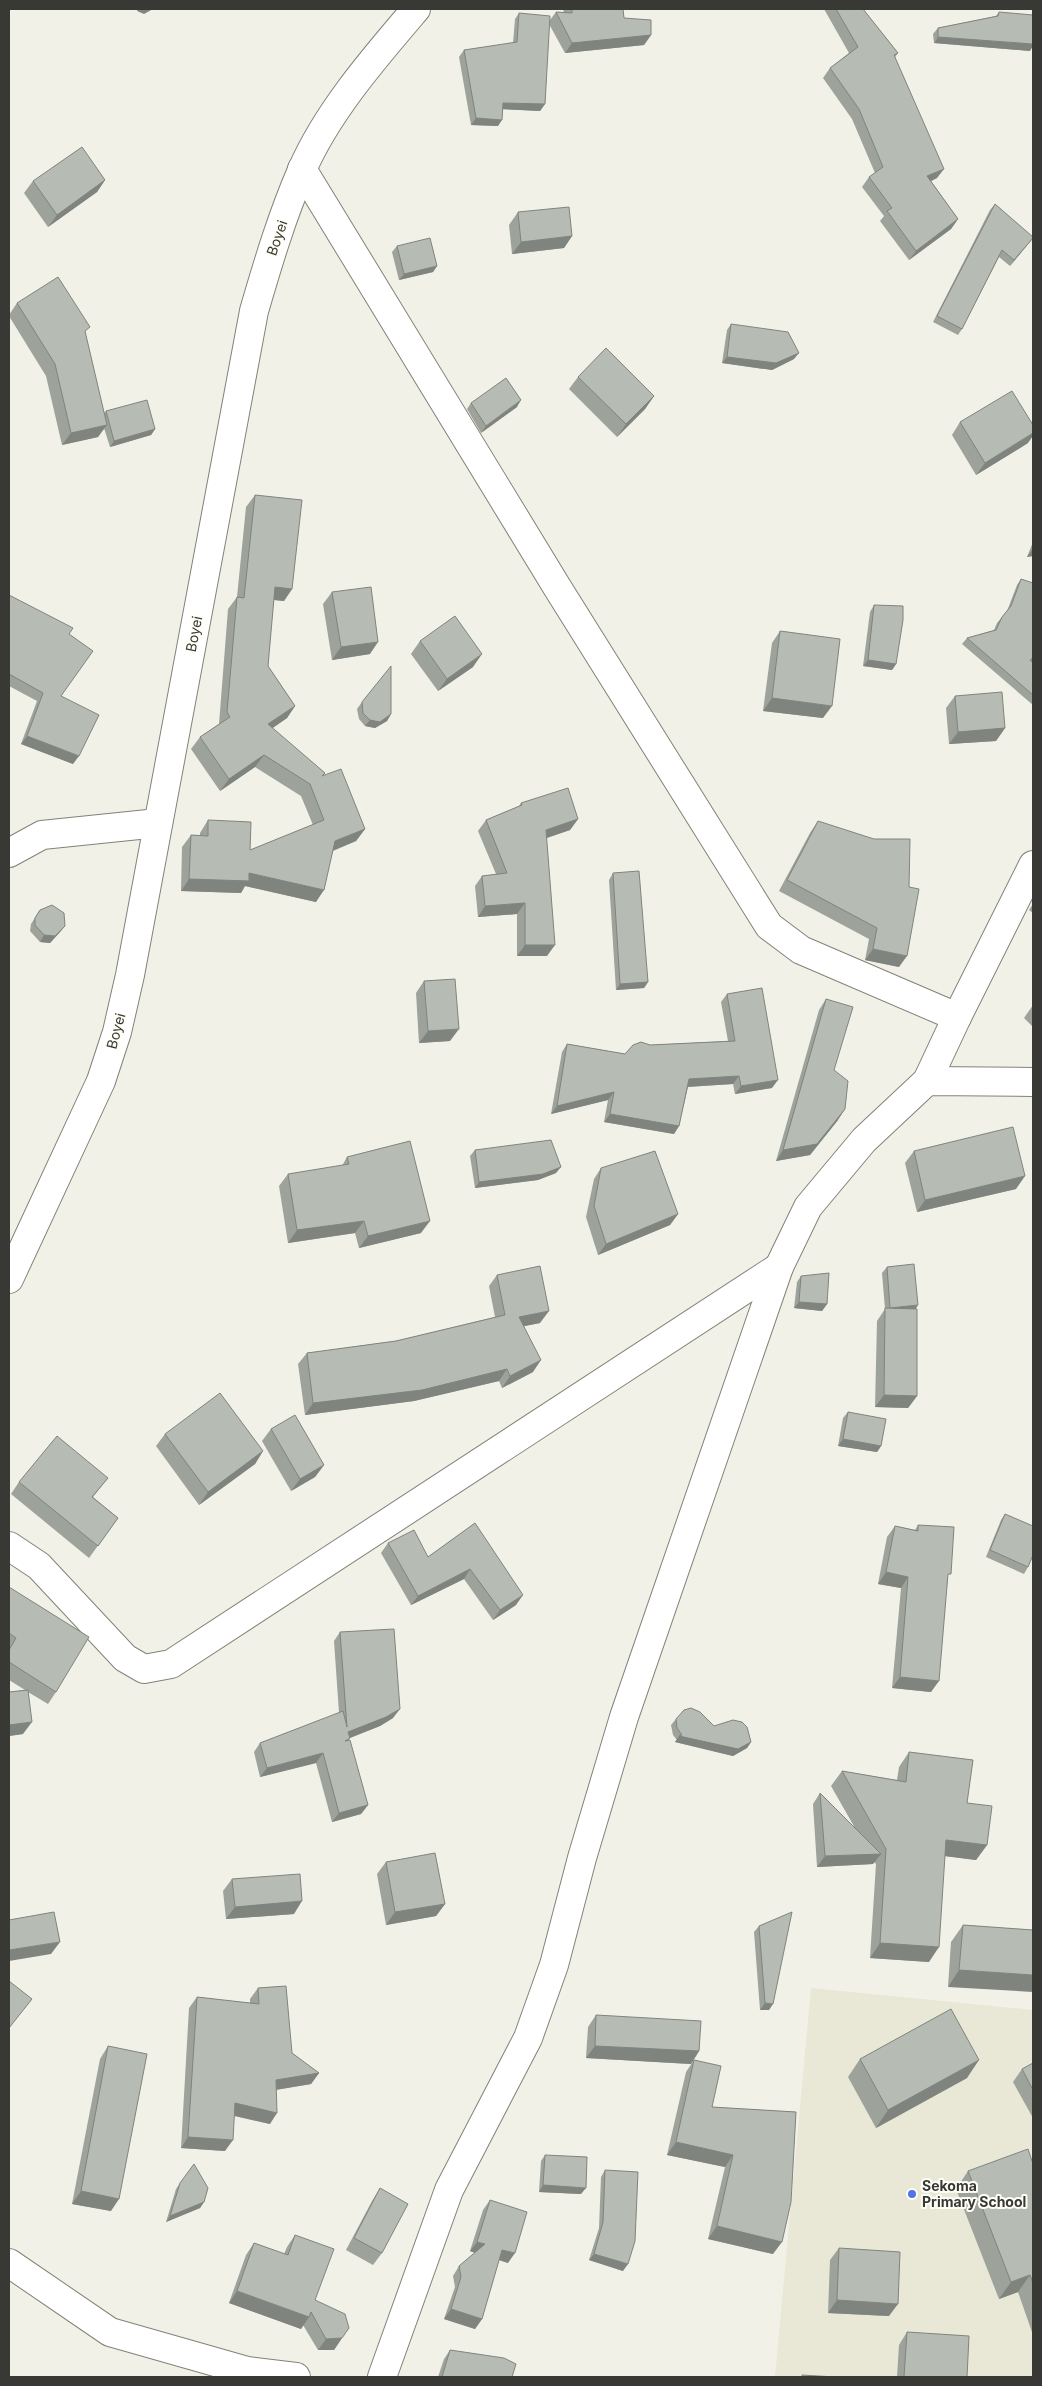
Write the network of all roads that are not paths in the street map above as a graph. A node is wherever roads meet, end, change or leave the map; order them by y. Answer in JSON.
{"nodes":[{"id":1,"x":416,"y":9,"type":"edge"},
{"id":2,"x":302,"y":169,"type":"junction"},
{"id":3,"x":158,"y":823,"type":"junction"},
{"id":4,"x":9,"y":853,"type":"edge"},
{"id":5,"x":1033,"y":865,"type":"edge"},
{"id":6,"x":957,"y":1017,"type":"junction"},
{"id":7,"x":927,"y":1081,"type":"junction"},
{"id":8,"x":1033,"y":1082,"type":"edge"},
{"id":9,"x":779,"y":1267,"type":"junction"},
{"id":10,"x":9,"y":1279,"type":"edge"},
{"id":11,"x":9,"y":1546,"type":"edge"},
{"id":12,"x":9,"y":2263,"type":"edge"},
{"id":13,"x":296,"y":2377,"type":"edge"},
{"id":14,"x":382,"y":2377,"type":"edge"}],
"edges":[{"from":1,"to":2,"type":"street","name":"Boyei"},
{"from":2,"to":3,"type":"street","name":"Boyei"},
{"from":2,"to":6,"type":"street"},
{"from":3,"to":4,"type":"street"},
{"from":3,"to":10,"type":"street","name":"Boyei"},
{"from":5,"to":6,"type":"street"},
{"from":6,"to":7,"type":"street"},
{"from":7,"to":8,"type":"street"},
{"from":7,"to":9,"type":"street"},
{"from":9,"to":11,"type":"street"},
{"from":9,"to":14,"type":"street"},
{"from":12,"to":13,"type":"street"}]}
